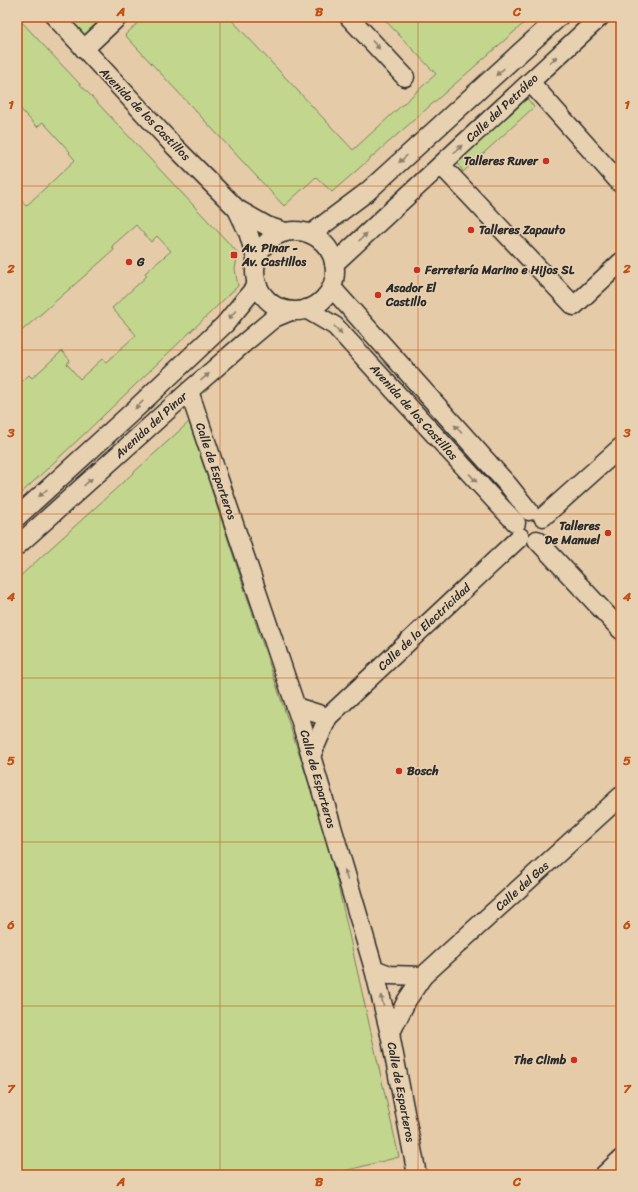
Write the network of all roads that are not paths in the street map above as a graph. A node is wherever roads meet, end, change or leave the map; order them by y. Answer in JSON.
{"nodes":[{"id":1,"x":55,"y":17,"type":"edge"},
{"id":2,"x":118,"y":17,"type":"edge"},
{"id":3,"x":349,"y":17,"type":"edge"},
{"id":4,"x":559,"y":17,"type":"edge"},
{"id":5,"x":600,"y":17,"type":"edge"},
{"id":6,"x":84,"y":49,"type":"junction"},
{"id":7,"x":405,"y":77,"type":"dead end"},
{"id":8,"x":530,"y":82,"type":"junction"},
{"id":9,"x":441,"y":165,"type":"junction"},
{"id":10,"x":621,"y":184,"type":"edge"},
{"id":11,"x":237,"y":209,"type":"junction"},
{"id":12,"x":285,"y":232,"type":"junction"},
{"id":13,"x":311,"y":234,"type":"junction"},
{"id":14,"x":256,"y":258,"type":"junction"},
{"id":15,"x":621,"y":262,"type":"edge"},
{"id":16,"x":334,"y":264,"type":"junction"},
{"id":17,"x":257,"y":285,"type":"junction"},
{"id":18,"x":332,"y":288,"type":"junction"},
{"id":19,"x":298,"y":310,"type":"junction"},
{"id":20,"x":189,"y":391,"type":"junction"},
{"id":21,"x":621,"y":446,"type":"edge"},
{"id":22,"x":17,"y":517,"type":"edge"},
{"id":23,"x":529,"y":526,"type":"junction"},
{"id":24,"x":17,"y":546,"type":"edge"},
{"id":25,"x":621,"y":630,"type":"edge"},
{"id":26,"x":299,"y":715,"type":"junction"},
{"id":27,"x":328,"y":717,"type":"junction"},
{"id":28,"x":311,"y":756,"type":"junction"},
{"id":29,"x":621,"y":796,"type":"edge"},
{"id":30,"x":374,"y":968,"type":"junction"},
{"id":31,"x":423,"y":976,"type":"junction"},
{"id":32,"x":390,"y":1034,"type":"junction"},
{"id":33,"x":621,"y":1159,"type":"edge"},
{"id":34,"x":417,"y":1175,"type":"edge"},
{"id":35,"x":604,"y":1175,"type":"edge"}],
"edges":[{"from":1,"to":6,"type":"street","name":"Avenida de los Castillos"},
{"from":2,"to":6,"type":"street"},
{"from":3,"to":7,"type":"street","one_way":true},
{"from":4,"to":13,"type":"street","one_way":true},
{"from":8,"to":5,"type":"street","name":"Calle del Petróleo","one_way":true},
{"from":6,"to":11,"type":"street","name":"Avenida de los Castillos"},
{"from":9,"to":8,"type":"street","name":"Calle del Petróleo","one_way":true},
{"from":8,"to":10,"type":"street"},
{"from":9,"to":15,"type":"street"},
{"from":16,"to":9,"type":"street","name":"Calle del Petróleo","one_way":true},
{"from":11,"to":12,"type":"street","name":"Avenida de los Castillos"},
{"from":11,"to":14,"type":"street","name":"Avenida de los Castillos"},
{"from":12,"to":13,"type":"street"},
{"from":12,"to":14,"type":"street"},
{"from":13,"to":16,"type":"street"},
{"from":14,"to":17,"type":"street"},
{"from":16,"to":18,"type":"street"},
{"from":17,"to":19,"type":"street"},
{"from":17,"to":22,"type":"street","name":"Avenida del Pinar","one_way":true},
{"from":18,"to":19,"type":"street"},
{"from":23,"to":18,"type":"street","name":"Avenida de los Castillos","one_way":true},
{"from":20,"to":19,"type":"street","name":"Avenida del Pinar","one_way":true},
{"from":19,"to":23,"type":"street","name":"Avenida de los Castillos","one_way":true},
{"from":24,"to":20,"type":"street","name":"Avenida del Pinar","one_way":true},
{"from":20,"to":26,"type":"street","name":"Calle de Esparteros"},
{"from":21,"to":23,"type":"street","name":"Calle de la Electricidad"},
{"from":23,"to":25,"type":"street","name":"Avenida de los Castillos"},
{"from":23,"to":27,"type":"street","name":"Calle de la Electricidad"},
{"from":26,"to":27,"type":"street"},
{"from":26,"to":28,"type":"street","name":"Calle de Esparteros"},
{"from":27,"to":28,"type":"street","name":"Calle de la Electricidad"},
{"from":30,"to":28,"type":"street","name":"Calle de Esparteros","one_way":true},
{"from":29,"to":31,"type":"street","name":"Calle del Gas"},
{"from":30,"to":31,"type":"street"},
{"from":32,"to":30,"type":"street","name":"Calle de Esparteros","one_way":true},
{"from":31,"to":32,"type":"street","name":"Calle del Gas"},
{"from":32,"to":34,"type":"street","name":"Calle de Esparteros"},
{"from":33,"to":35,"type":"street"}]}
